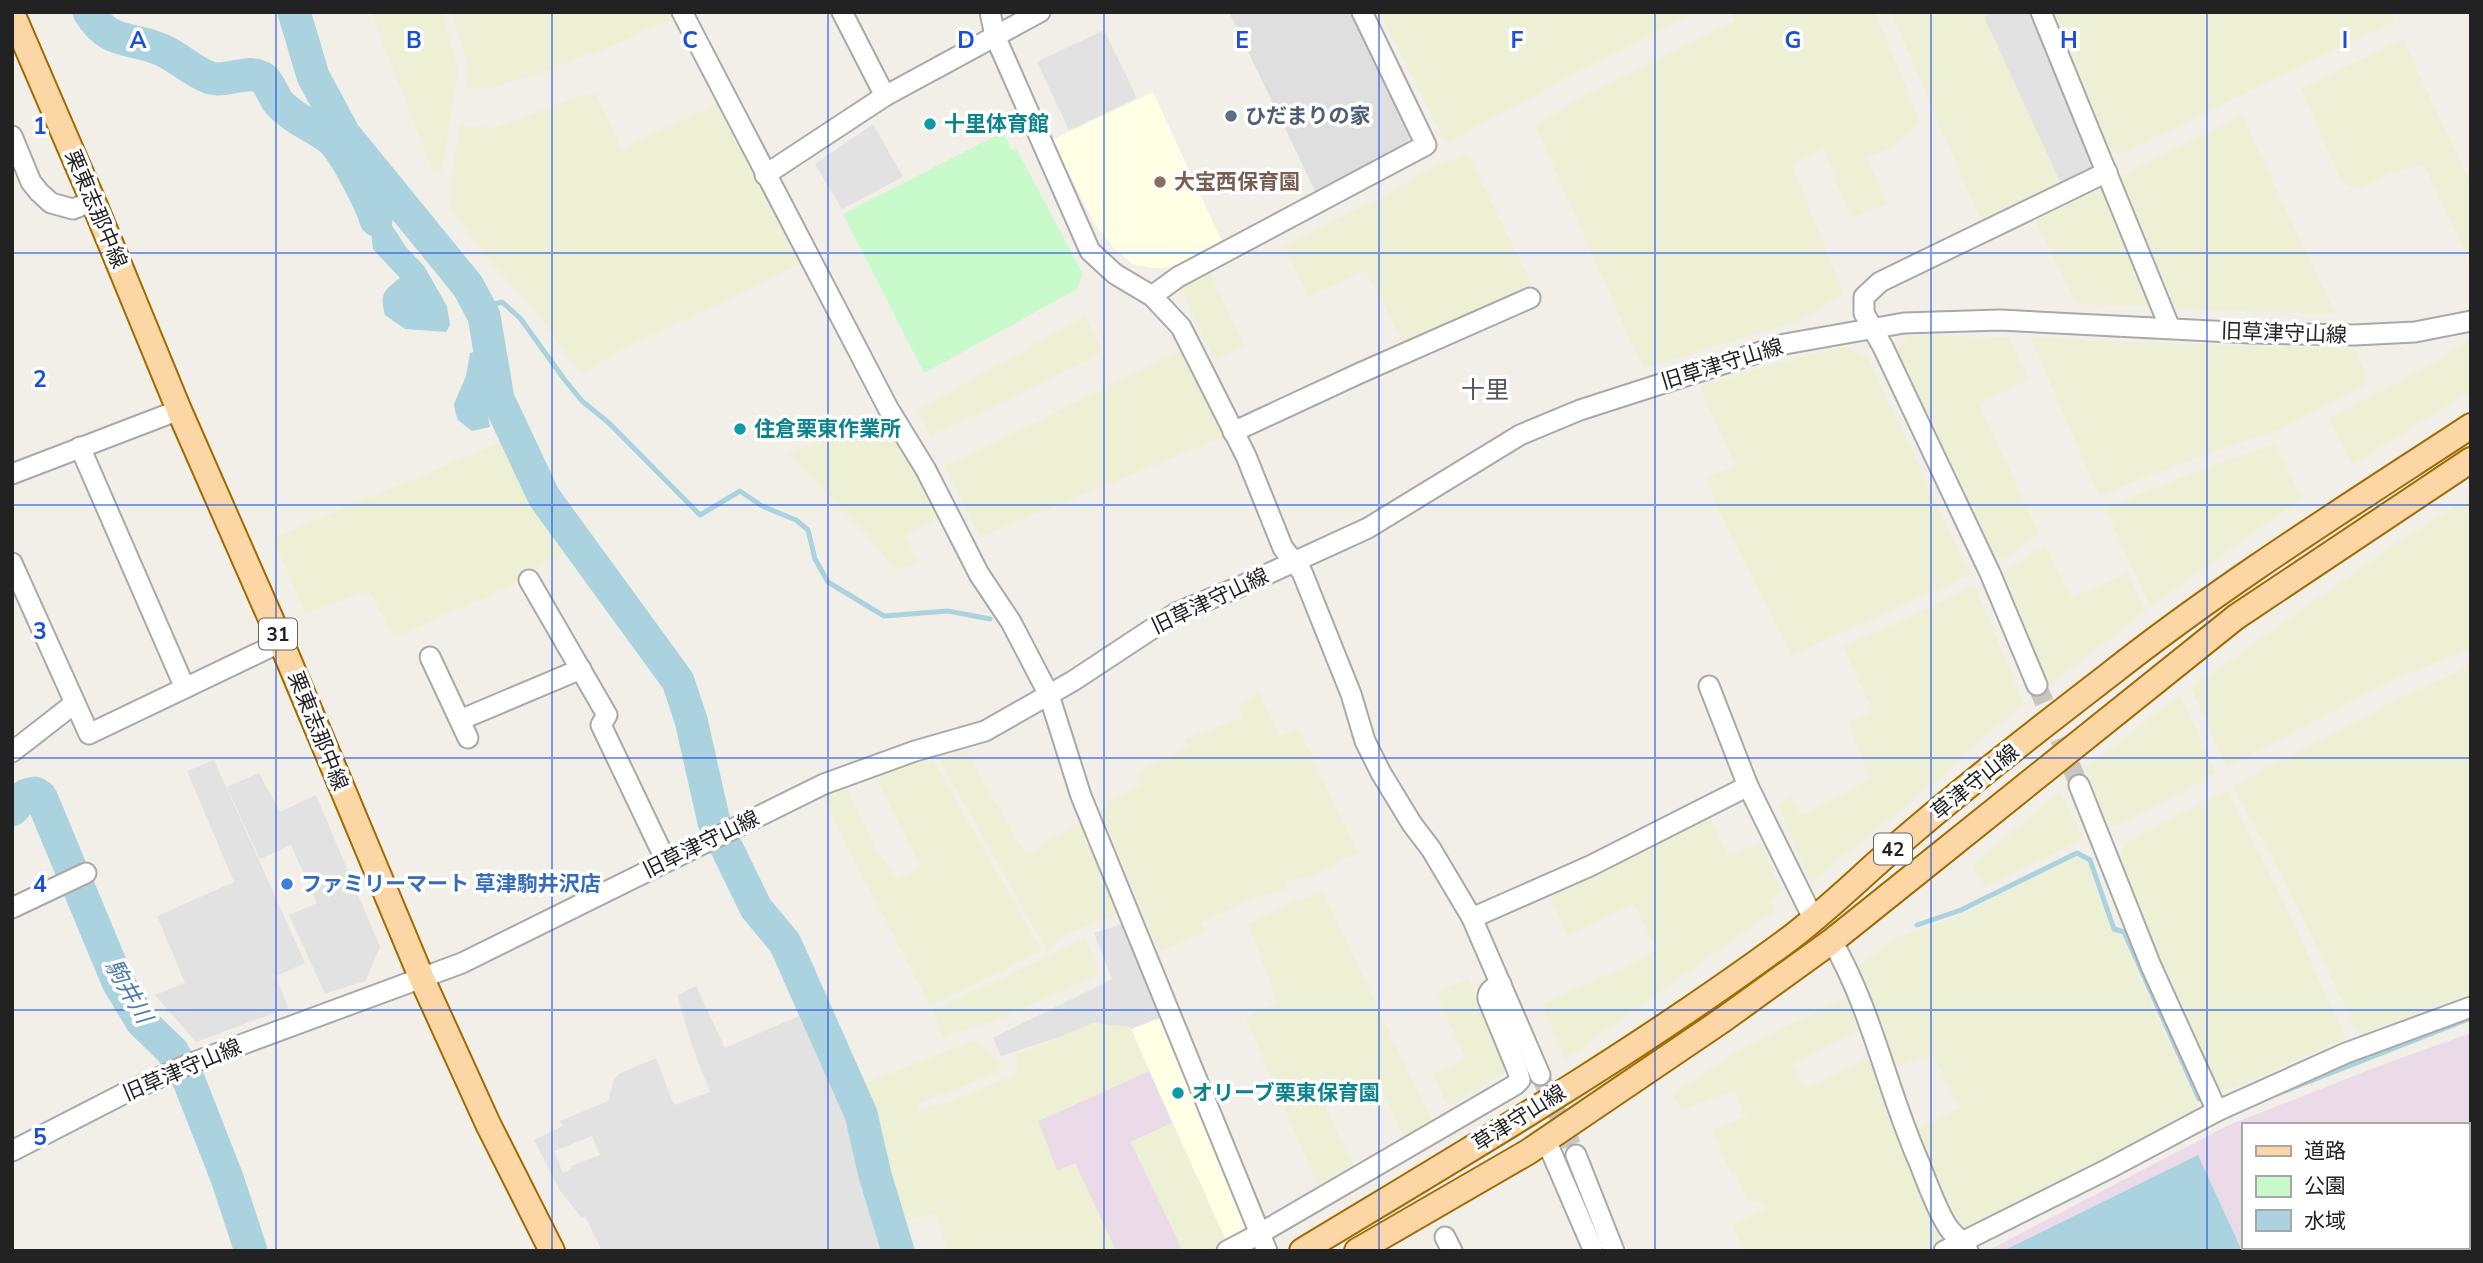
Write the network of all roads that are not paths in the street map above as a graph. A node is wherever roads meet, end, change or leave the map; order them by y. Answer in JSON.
{"nodes":[{"id":1,"x":682,"y":12,"type":"edge"},
{"id":2,"x":842,"y":12,"type":"edge"},
{"id":3,"x":990,"y":12,"type":"edge"},
{"id":4,"x":1040,"y":12,"type":"edge"},
{"id":5,"x":1362,"y":12,"type":"edge"},
{"id":6,"x":2041,"y":12,"type":"edge"},
{"id":7,"x":12,"y":13,"type":"edge"},
{"id":8,"x":995,"y":36,"type":"junction"},
{"id":9,"x":885,"y":96,"type":"junction"},
{"id":10,"x":12,"y":136,"type":"edge"},
{"id":11,"x":2107,"y":172,"type":"junction"},
{"id":12,"x":765,"y":175,"type":"junction"},
{"id":13,"x":93,"y":201,"type":"junction"},
{"id":14,"x":1152,"y":296,"type":"junction"},
{"id":15,"x":1530,"y":298,"type":"dead end"},
{"id":16,"x":2471,"y":321,"type":"edge"},
{"id":17,"x":1871,"y":328,"type":"junction"},
{"id":18,"x":2170,"y":328,"type":"junction"},
{"id":19,"x":179,"y":410,"type":"junction"},
{"id":20,"x":2471,"y":426,"type":"edge"},
{"id":21,"x":1233,"y":432,"type":"junction"},
{"id":22,"x":80,"y":447,"type":"junction"},
{"id":23,"x":2471,"y":460,"type":"edge"},
{"id":24,"x":12,"y":474,"type":"edge"},
{"id":25,"x":1293,"y":562,"type":"junction"},
{"id":26,"x":12,"y":563,"type":"edge"},
{"id":27,"x":529,"y":580,"type":"dead end"},
{"id":28,"x":281,"y":642,"type":"junction"},
{"id":29,"x":430,"y":657,"type":"dead end"},
{"id":30,"x":581,"y":669,"type":"junction"},
{"id":31,"x":2037,"y":685,"type":"tunnel mouth"},
{"id":32,"x":1709,"y":686,"type":"dead end"},
{"id":33,"x":185,"y":688,"type":"junction"},
{"id":34,"x":1049,"y":695,"type":"junction"},
{"id":35,"x":75,"y":703,"type":"junction"},
{"id":36,"x":13,"y":749,"type":"edge"},
{"id":37,"x":2079,"y":785,"type":"tunnel mouth"},
{"id":38,"x":1748,"y":786,"type":"junction"},
{"id":39,"x":666,"y":861,"type":"junction"},
{"id":40,"x":86,"y":873,"type":"dead end"},
{"id":41,"x":12,"y":908,"type":"edge"},
{"id":42,"x":1472,"y":918,"type":"junction"},
{"id":43,"x":1814,"y":920,"type":"junction"},
{"id":44,"x":1832,"y":941,"type":"junction"},
{"id":45,"x":422,"y":979,"type":"junction"},
{"id":46,"x":1501,"y":984,"type":"junction"},
{"id":47,"x":2471,"y":1007,"type":"edge"},
{"id":48,"x":1540,"y":1075,"type":"tunnel mouth"},
{"id":49,"x":2217,"y":1111,"type":"junction"},
{"id":50,"x":1546,"y":1140,"type":"junction"},
{"id":51,"x":12,"y":1151,"type":"edge"},
{"id":52,"x":1576,"y":1156,"type":"tunnel mouth"},
{"id":53,"x":1263,"y":1242,"type":"edge"},
{"id":54,"x":1966,"y":1246,"type":"edge"},
{"id":55,"x":1602,"y":1248,"type":"edge"},
{"id":56,"x":552,"y":1251,"type":"edge"},
{"id":57,"x":1227,"y":1251,"type":"edge"},
{"id":58,"x":1302,"y":1251,"type":"edge"},
{"id":59,"x":1357,"y":1251,"type":"edge"},
{"id":60,"x":1944,"y":1251,"type":"edge"}],
"edges":[{"from":1,"to":12,"type":"street"},
{"from":2,"to":9,"type":"street"},
{"from":3,"to":8,"type":"street"},
{"from":4,"to":8,"type":"street"},
{"from":5,"to":14,"type":"street"},
{"from":6,"to":11,"type":"street"},
{"from":7,"to":13,"type":"main road","name":"栗東志那中線","number":"31"},
{"from":8,"to":9,"type":"street"},
{"from":8,"to":14,"type":"street"},
{"from":9,"to":12,"type":"street"},
{"from":10,"to":13,"type":"street"},
{"from":11,"to":17,"type":"street"},
{"from":11,"to":18,"type":"street"},
{"from":12,"to":34,"type":"street"},
{"from":13,"to":19,"type":"main road","name":"栗東志那中線","number":"31"},
{"from":14,"to":21,"type":"street"},
{"from":15,"to":21,"type":"street"},
{"from":16,"to":18,"type":"street","name":"旧草津守山線"},
{"from":17,"to":18,"type":"street","name":"旧草津守山線"},
{"from":17,"to":25,"type":"street","name":"旧草津守山線"},
{"from":17,"to":31,"type":"street"},
{"from":19,"to":22,"type":"street"},
{"from":19,"to":28,"type":"main road","name":"栗東志那中線","number":"31"},
{"from":20,"to":43,"type":"main road","name":"草津守山線","number":"42"},
{"from":21,"to":25,"type":"street"},
{"from":22,"to":24,"type":"street"},
{"from":22,"to":33,"type":"street"},
{"from":23,"to":44,"type":"main road","name":"草津守山線","number":"42"},
{"from":25,"to":34,"type":"street","name":"旧草津守山線"},
{"from":25,"to":42,"type":"street"},
{"from":26,"to":35,"type":"street"},
{"from":27,"to":30,"type":"street"},
{"from":28,"to":33,"type":"street"},
{"from":28,"to":45,"type":"main road","name":"栗東志那中線","number":"31"},
{"from":29,"to":30,"type":"street"},
{"from":30,"to":39,"type":"street"},
{"from":32,"to":38,"type":"street"},
{"from":33,"to":35,"type":"street"},
{"from":34,"to":39,"type":"street","name":"旧草津守山線"},
{"from":34,"to":53,"type":"street"},
{"from":35,"to":36,"type":"street"},
{"from":37,"to":49,"type":"street"},
{"from":38,"to":42,"type":"street"},
{"from":38,"to":43,"type":"street"},
{"from":39,"to":45,"type":"street","name":"旧草津守山線"},
{"from":40,"to":41,"type":"street"},
{"from":42,"to":46,"type":"street"},
{"from":43,"to":58,"type":"main road","name":"草津守山線","number":"42"},
{"from":44,"to":50,"type":"main road","name":"草津守山線","number":"42"},
{"from":44,"to":54,"type":"street"},
{"from":45,"to":51,"type":"street","name":"旧草津守山線"},
{"from":45,"to":56,"type":"main road","name":"栗東志那中線","number":"31"},
{"from":46,"to":48,"type":"street"},
{"from":46,"to":53,"type":"street"},
{"from":47,"to":49,"type":"street"},
{"from":49,"to":54,"type":"street"},
{"from":50,"to":55,"type":"street"},
{"from":50,"to":59,"type":"main road","name":"草津守山線","number":"42"},
{"from":52,"to":55,"type":"street"},
{"from":53,"to":57,"type":"street"},
{"from":54,"to":60,"type":"street"}]}
